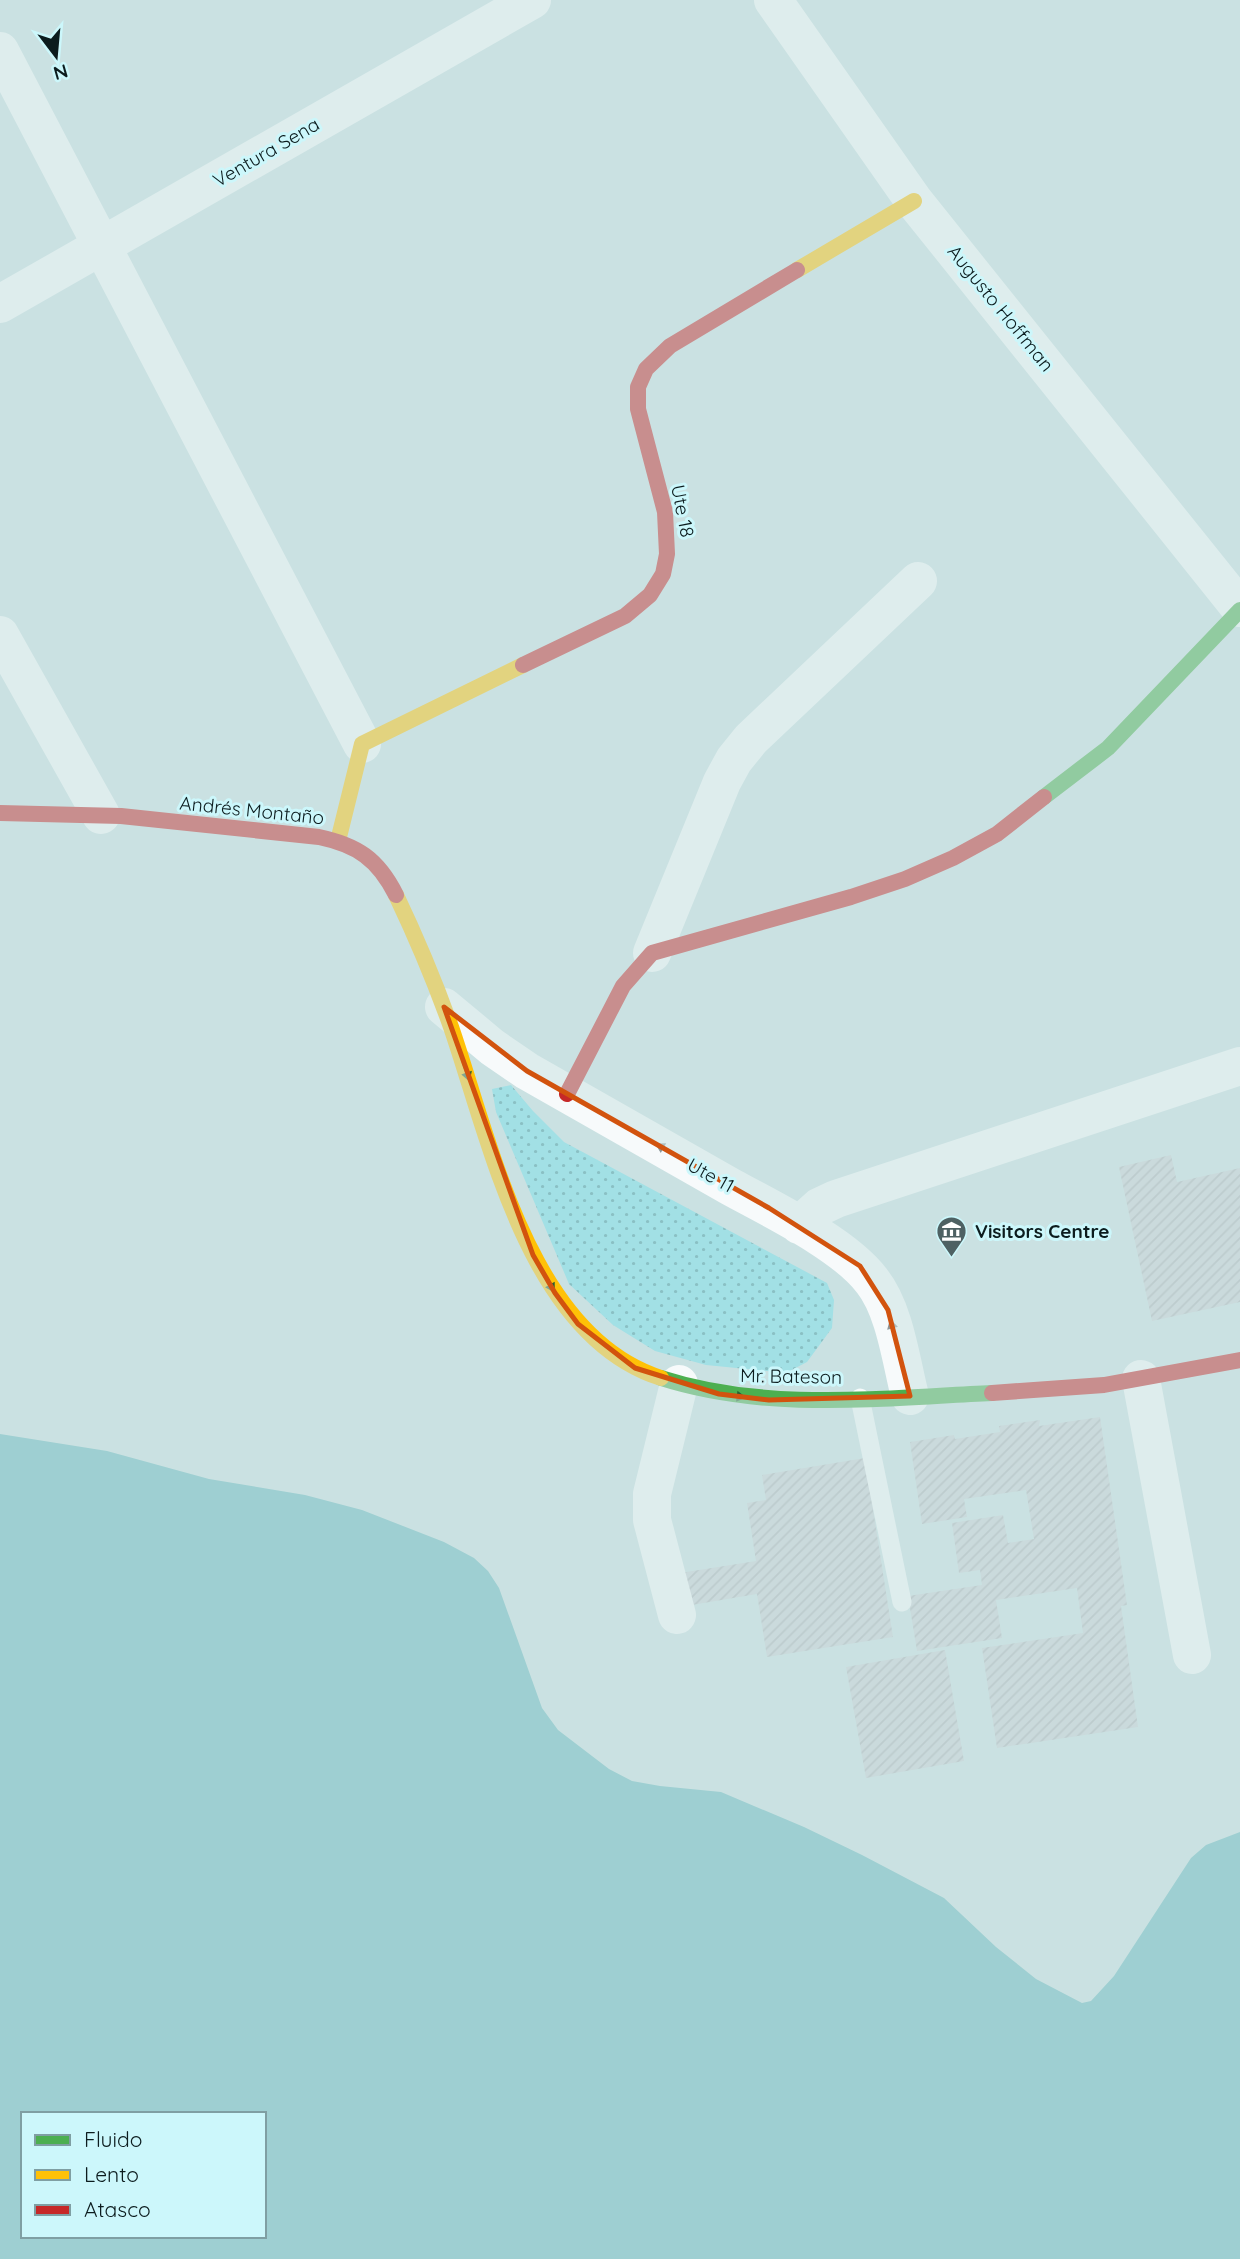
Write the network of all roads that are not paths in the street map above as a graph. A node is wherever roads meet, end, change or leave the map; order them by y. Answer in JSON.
{"nodes":[{"id":1,"x":532,"y":0,"type":"edge"},
{"id":2,"x":773,"y":0,"type":"edge"},
{"id":3,"x":0,"y":51,"type":"edge"},
{"id":4,"x":914,"y":201,"type":"junction"},
{"id":5,"x":102,"y":245,"type":"junction"},
{"id":6,"x":0,"y":304,"type":"edge"},
{"id":7,"x":918,"y":581,"type":"dead end"},
{"id":8,"x":1240,"y":609,"type":"edge"},
{"id":9,"x":0,"y":635,"type":"edge"},
{"id":10,"x":362,"y":744,"type":"junction"},
{"id":11,"x":0,"y":813,"type":"edge"},
{"id":12,"x":101,"y":815,"type":"junction"},
{"id":13,"x":338,"y":841,"type":"junction"},
{"id":14,"x":652,"y":953,"type":"junction"},
{"id":15,"x":444,"y":1007,"type":"junction"},
{"id":16,"x":1240,"y":1066,"type":"edge"},
{"id":17,"x":567,"y":1094,"type":"junction"},
{"id":18,"x":799,"y":1225,"type":"junction"},
{"id":19,"x":1240,"y":1360,"type":"edge"},
{"id":20,"x":1141,"y":1379,"type":"junction"},
{"id":21,"x":679,"y":1384,"type":"junction"},
{"id":22,"x":911,"y":1396,"type":"junction"},
{"id":23,"x":860,"y":1398,"type":"junction"},
{"id":24,"x":902,"y":1602,"type":"dead end"},
{"id":25,"x":677,"y":1615,"type":"dead end"},
{"id":26,"x":1192,"y":1655,"type":"dead end"}],
"edges":[{"from":1,"to":5,"type":"street","name":"Ventura Sena"},
{"from":2,"to":4,"type":"street","name":"Augusto Hoffman"},
{"from":3,"to":5,"type":"street"},
{"from":4,"to":8,"type":"street","name":"Augusto Hoffman"},
{"from":4,"to":10,"type":"street","name":"Ute 18"},
{"from":5,"to":6,"type":"street","name":"Ventura Sena"},
{"from":5,"to":10,"type":"street"},
{"from":7,"to":14,"type":"street"},
{"from":8,"to":14,"type":"street"},
{"from":9,"to":12,"type":"street"},
{"from":10,"to":13,"type":"street"},
{"from":11,"to":12,"type":"street","name":"Andrés Montaño"},
{"from":12,"to":13,"type":"street","name":"Andrés Montaño"},
{"from":13,"to":15,"type":"street","name":"Andrés Montaño"},
{"from":14,"to":17,"type":"street"},
{"from":15,"to":17,"type":"street","name":"Ute 11"},
{"from":15,"to":21,"type":"street","name":"Mr. Bateson","one_way":true},
{"from":16,"to":18,"type":"street"},
{"from":18,"to":17,"type":"street","name":"Ute 11","one_way":true},
{"from":22,"to":18,"type":"street","name":"Ute 11","one_way":true},
{"from":19,"to":20,"type":"street","name":"Mr. Bateson"},
{"from":20,"to":22,"type":"street","name":"Mr. Bateson"},
{"from":20,"to":26,"type":"street"},
{"from":21,"to":23,"type":"street","name":"Mr. Bateson","one_way":true},
{"from":21,"to":25,"type":"street"},
{"from":22,"to":23,"type":"street","name":"Mr. Bateson"},
{"from":23,"to":24,"type":"lane"}]}
